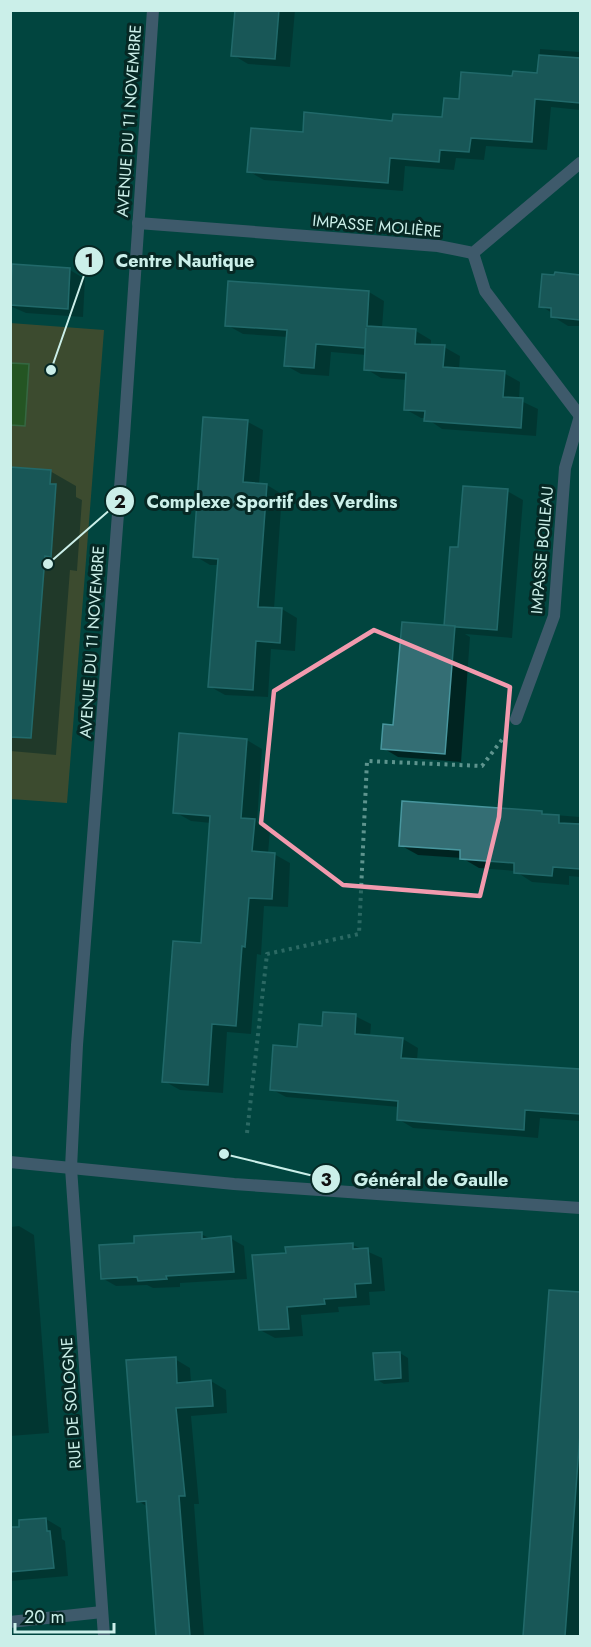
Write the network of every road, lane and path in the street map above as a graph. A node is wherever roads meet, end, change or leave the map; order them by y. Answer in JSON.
{"nodes":[{"id":1,"x":153,"y":10,"type":"edge"},
{"id":2,"x":580,"y":163,"type":"edge"},
{"id":3,"x":138,"y":223,"type":"junction"},
{"id":4,"x":473,"y":253,"type":"junction"},
{"id":5,"x":580,"y":416,"type":"edge"},
{"id":6,"x":516,"y":719,"type":"joint"},
{"id":7,"x":247,"y":1133,"type":"dead end"},
{"id":8,"x":10,"y":1162,"type":"edge"},
{"id":9,"x":71,"y":1168,"type":"junction"},
{"id":10,"x":580,"y":1208,"type":"edge"},
{"id":11,"x":102,"y":1612,"type":"junction"},
{"id":12,"x":10,"y":1622,"type":"edge"},
{"id":13,"x":104,"y":1636,"type":"edge"}],
"edges":[{"from":1,"to":3,"type":"street","name":"AVENUE DU 11 NOVEMBRE"},
{"from":2,"to":4,"type":"street"},
{"from":3,"to":4,"type":"street","name":"IMPASSE MOLIÈRE"},
{"from":3,"to":9,"type":"street","name":"AVENUE DU 11 NOVEMBRE"},
{"from":4,"to":5,"type":"street","name":"IMPASSE BOILEAU"},
{"from":5,"to":6,"type":"street","name":"IMPASSE BOILEAU"},
{"from":6,"to":7,"type":"path"},
{"from":8,"to":9,"type":"street"},
{"from":9,"to":10,"type":"street"},
{"from":9,"to":11,"type":"street","name":"RUE DE SOLOGNE"},
{"from":11,"to":12,"type":"street"},
{"from":11,"to":13,"type":"street","name":"RUE DE SOLOGNE"}]}
